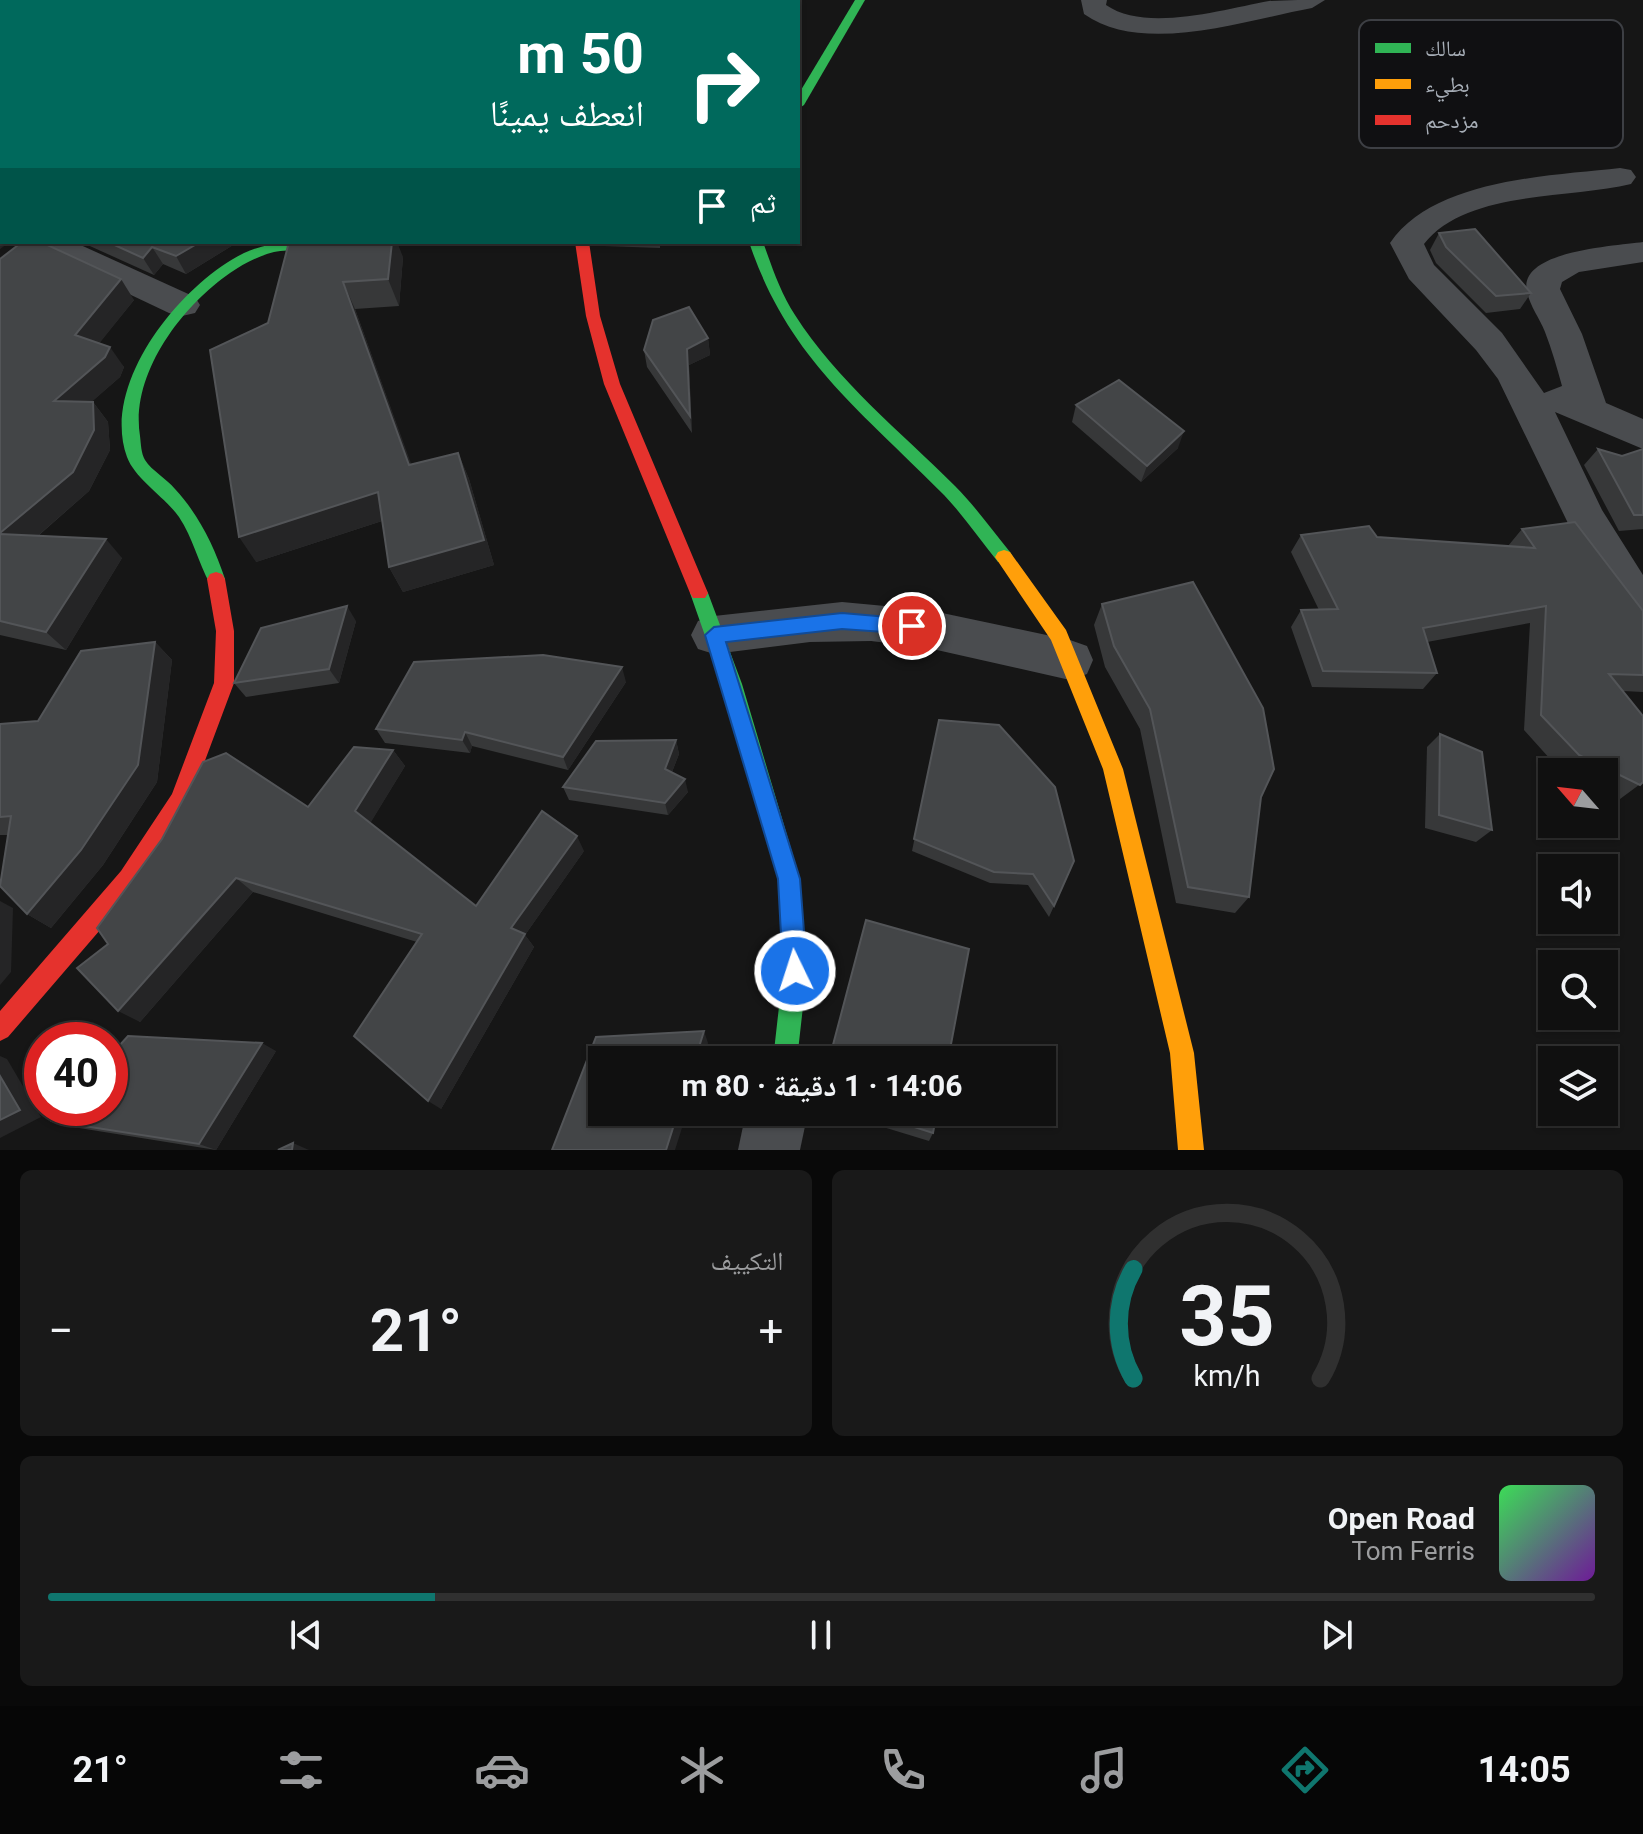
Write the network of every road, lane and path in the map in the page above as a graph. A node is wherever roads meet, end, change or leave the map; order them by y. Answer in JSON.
{"nodes":[{"id":1,"x":860,"y":0,"type":"edge"},
{"id":2,"x":1094,"y":0,"type":"edge"},
{"id":3,"x":1312,"y":0,"type":"edge"},
{"id":4,"x":800,"y":102,"type":"edge"},
{"id":5,"x":1620,"y":177,"type":"dead end"},
{"id":6,"x":50,"y":244,"type":"edge"},
{"id":7,"x":305,"y":244,"type":"edge"},
{"id":8,"x":582,"y":244,"type":"edge"},
{"id":9,"x":757,"y":244,"type":"edge"},
{"id":10,"x":1643,"y":252,"type":"edge"},
{"id":11,"x":182,"y":305,"type":"junction"},
{"id":12,"x":1519,"y":388,"type":"junction"},
{"id":13,"x":1589,"y":409,"type":"junction"},
{"id":14,"x":1643,"y":435,"type":"edge"},
{"id":15,"x":1643,"y":612,"type":"edge"},
{"id":16,"x":714,"y":635,"type":"junction"},
{"id":17,"x":1070,"y":660,"type":"junction"},
{"id":18,"x":0,"y":1029,"type":"edge"},
{"id":19,"x":787,"y":1046,"type":"edge"},
{"id":20,"x":774,"y":1126,"type":"edge"},
{"id":21,"x":769,"y":1150,"type":"edge"},
{"id":22,"x":1191,"y":1150,"type":"edge"}],
"edges":[{"from":1,"to":4,"type":"street"},
{"from":2,"to":3,"type":"street"},
{"from":5,"to":12,"type":"street"},
{"from":6,"to":11,"type":"street"},
{"from":7,"to":11,"type":"street"},
{"from":8,"to":16,"type":"street"},
{"from":9,"to":17,"type":"street"},
{"from":10,"to":13,"type":"street"},
{"from":11,"to":18,"type":"street"},
{"from":12,"to":13,"type":"street"},
{"from":12,"to":15,"type":"street"},
{"from":13,"to":14,"type":"street"},
{"from":16,"to":17,"type":"street"},
{"from":16,"to":19,"type":"street"},
{"from":17,"to":22,"type":"street"},
{"from":20,"to":21,"type":"street"}]}
